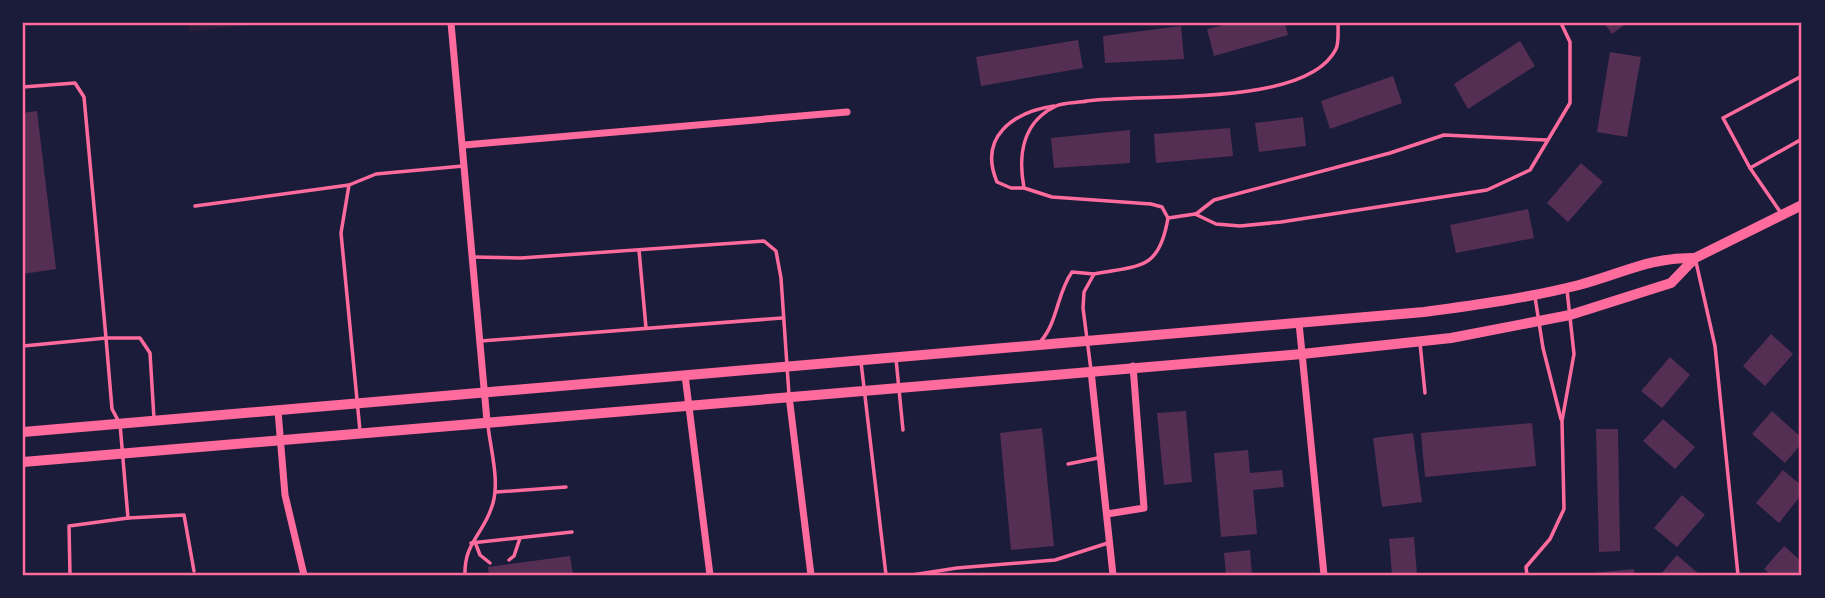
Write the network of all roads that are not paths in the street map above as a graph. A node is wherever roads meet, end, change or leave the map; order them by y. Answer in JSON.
{"nodes":[{"id":1,"x":451,"y":23,"type":"edge"},
{"id":2,"x":1338,"y":23,"type":"edge"},
{"id":3,"x":1561,"y":23,"type":"edge"},
{"id":4,"x":1802,"y":76,"type":"edge"},
{"id":5,"x":1802,"y":83,"type":"edge"},
{"id":6,"x":23,"y":87,"type":"edge"},
{"id":7,"x":1056,"y":106,"type":"junction"},
{"id":8,"x":847,"y":112,"type":"dead end"},
{"id":9,"x":1802,"y":139,"type":"edge"},
{"id":10,"x":1547,"y":140,"type":"junction"},
{"id":11,"x":464,"y":145,"type":"junction"},
{"id":12,"x":466,"y":166,"type":"junction"},
{"id":13,"x":1751,"y":168,"type":"junction"},
{"id":14,"x":348,"y":184,"type":"junction"},
{"id":15,"x":1024,"y":188,"type":"junction"},
{"id":16,"x":1802,"y":205,"type":"edge"},
{"id":17,"x":195,"y":206,"type":"dead end"},
{"id":18,"x":1195,"y":214,"type":"junction"},
{"id":19,"x":1782,"y":215,"type":"junction"},
{"id":20,"x":1168,"y":218,"type":"junction"},
{"id":21,"x":639,"y":249,"type":"junction"},
{"id":22,"x":474,"y":257,"type":"junction"},
{"id":23,"x":1695,"y":258,"type":"junction"},
{"id":24,"x":1094,"y":274,"type":"junction"},
{"id":25,"x":1567,"y":288,"type":"junction"},
{"id":26,"x":1535,"y":295,"type":"junction"},
{"id":27,"x":1570,"y":315,"type":"junction"},
{"id":28,"x":782,"y":318,"type":"junction"},
{"id":29,"x":1539,"y":320,"type":"junction"},
{"id":30,"x":1299,"y":323,"type":"junction"},
{"id":31,"x":646,"y":328,"type":"junction"},
{"id":32,"x":106,"y":338,"type":"junction"},
{"id":33,"x":481,"y":341,"type":"junction"},
{"id":34,"x":1087,"y":341,"type":"junction"},
{"id":35,"x":1420,"y":341,"type":"junction"},
{"id":36,"x":1038,"y":345,"type":"junction"},
{"id":37,"x":23,"y":346,"type":"edge"},
{"id":38,"x":1302,"y":354,"type":"junction"},
{"id":39,"x":896,"y":358,"type":"junction"},
{"id":40,"x":861,"y":360,"type":"junction"},
{"id":41,"x":1133,"y":366,"type":"junction"},
{"id":42,"x":785,"y":367,"type":"junction"},
{"id":43,"x":1091,"y":370,"type":"junction"},
{"id":44,"x":685,"y":375,"type":"junction"},
{"id":45,"x":899,"y":386,"type":"junction"},
{"id":46,"x":864,"y":389,"type":"junction"},
{"id":47,"x":485,"y":393,"type":"junction"},
{"id":48,"x":1425,"y":393,"type":"dead end"},
{"id":49,"x":789,"y":395,"type":"junction"},
{"id":50,"x":357,"y":404,"type":"junction"},
{"id":51,"x":689,"y":404,"type":"junction"},
{"id":52,"x":278,"y":411,"type":"junction"},
{"id":53,"x":155,"y":421,"type":"junction"},
{"id":54,"x":487,"y":421,"type":"junction"},
{"id":55,"x":1562,"y":421,"type":"junction"},
{"id":56,"x":120,"y":424,"type":"junction"},
{"id":57,"x":903,"y":430,"type":"dead end"},
{"id":58,"x":360,"y":431,"type":"junction"},
{"id":59,"x":23,"y":432,"type":"edge"},
{"id":60,"x":280,"y":438,"type":"junction"},
{"id":61,"x":122,"y":451,"type":"junction"},
{"id":62,"x":1100,"y":458,"type":"junction"},
{"id":63,"x":23,"y":461,"type":"edge"},
{"id":64,"x":1068,"y":464,"type":"dead end"},
{"id":65,"x":566,"y":487,"type":"dead end"},
{"id":66,"x":495,"y":492,"type":"junction"},
{"id":67,"x":1107,"y":514,"type":"junction"},
{"id":68,"x":128,"y":518,"type":"junction"},
{"id":69,"x":572,"y":532,"type":"dead end"},
{"id":70,"x":520,"y":538,"type":"junction"},
{"id":71,"x":473,"y":542,"type":"junction"},
{"id":72,"x":1110,"y":542,"type":"junction"},
{"id":73,"x":509,"y":560,"type":"dead end"},
{"id":74,"x":490,"y":562,"type":"dead end"},
{"id":75,"x":194,"y":571,"type":"dead end"},
{"id":76,"x":70,"y":575,"type":"edge"},
{"id":77,"x":304,"y":575,"type":"edge"},
{"id":78,"x":465,"y":575,"type":"edge"},
{"id":79,"x":710,"y":575,"type":"edge"},
{"id":80,"x":811,"y":575,"type":"edge"},
{"id":81,"x":886,"y":575,"type":"edge"},
{"id":82,"x":912,"y":575,"type":"edge"},
{"id":83,"x":1113,"y":575,"type":"edge"},
{"id":84,"x":1324,"y":575,"type":"edge"},
{"id":85,"x":1527,"y":575,"type":"edge"},
{"id":86,"x":1738,"y":575,"type":"edge"}],
"edges":[{"from":1,"to":11,"type":"street"},
{"from":2,"to":7,"type":"lane"},
{"from":3,"to":10,"type":"lane"},
{"from":4,"to":5,"type":"lane"},
{"from":4,"to":13,"type":"lane"},
{"from":6,"to":32,"type":"lane"},
{"from":7,"to":15,"type":"lane"},
{"from":7,"to":15,"type":"lane"},
{"from":8,"to":11,"type":"street"},
{"from":9,"to":13,"type":"lane"},
{"from":10,"to":18,"type":"lane"},
{"from":10,"to":18,"type":"lane"},
{"from":11,"to":12,"type":"street"},
{"from":12,"to":14,"type":"lane"},
{"from":12,"to":22,"type":"street"},
{"from":13,"to":19,"type":"lane"},
{"from":14,"to":17,"type":"lane"},
{"from":14,"to":50,"type":"lane"},
{"from":15,"to":20,"type":"lane"},
{"from":16,"to":19,"type":"main road"},
{"from":18,"to":20,"type":"lane"},
{"from":19,"to":23,"type":"main road"},
{"from":20,"to":24,"type":"lane"},
{"from":21,"to":22,"type":"lane"},
{"from":21,"to":28,"type":"lane"},
{"from":21,"to":31,"type":"lane"},
{"from":22,"to":33,"type":"street"},
{"from":23,"to":25,"type":"main road"},
{"from":23,"to":27,"type":"main road"},
{"from":23,"to":86,"type":"lane"},
{"from":24,"to":34,"type":"lane"},
{"from":24,"to":36,"type":"lane"},
{"from":25,"to":26,"type":"main road"},
{"from":25,"to":27,"type":"lane"},
{"from":26,"to":29,"type":"lane"},
{"from":26,"to":30,"type":"main road"},
{"from":27,"to":29,"type":"main road"},
{"from":27,"to":55,"type":"lane"},
{"from":28,"to":31,"type":"lane"},
{"from":28,"to":42,"type":"lane"},
{"from":29,"to":35,"type":"main road"},
{"from":29,"to":55,"type":"lane"},
{"from":30,"to":34,"type":"main road"},
{"from":30,"to":38,"type":"street"},
{"from":31,"to":33,"type":"lane"},
{"from":32,"to":37,"type":"lane"},
{"from":32,"to":53,"type":"lane"},
{"from":32,"to":56,"type":"lane"},
{"from":33,"to":47,"type":"street"},
{"from":34,"to":36,"type":"main road"},
{"from":34,"to":43,"type":"lane"},
{"from":35,"to":38,"type":"main road"},
{"from":35,"to":48,"type":"lane"},
{"from":36,"to":39,"type":"main road"},
{"from":38,"to":41,"type":"main road"},
{"from":38,"to":84,"type":"street"},
{"from":39,"to":40,"type":"main road"},
{"from":39,"to":45,"type":"lane"},
{"from":40,"to":42,"type":"main road"},
{"from":40,"to":46,"type":"lane"},
{"from":41,"to":43,"type":"main road"},
{"from":41,"to":67,"type":"street"},
{"from":42,"to":44,"type":"main road"},
{"from":42,"to":49,"type":"lane"},
{"from":43,"to":45,"type":"main road"},
{"from":43,"to":62,"type":"street"},
{"from":44,"to":47,"type":"main road"},
{"from":44,"to":51,"type":"street"},
{"from":45,"to":46,"type":"main road"},
{"from":45,"to":57,"type":"lane"},
{"from":46,"to":49,"type":"main road"},
{"from":46,"to":81,"type":"lane"},
{"from":47,"to":50,"type":"main road"},
{"from":47,"to":54,"type":"street"},
{"from":49,"to":51,"type":"main road"},
{"from":49,"to":80,"type":"street"},
{"from":50,"to":52,"type":"main road"},
{"from":50,"to":58,"type":"lane"},
{"from":51,"to":54,"type":"main road"},
{"from":51,"to":79,"type":"street"},
{"from":52,"to":53,"type":"main road"},
{"from":52,"to":60,"type":"street"},
{"from":53,"to":56,"type":"main road"},
{"from":54,"to":58,"type":"main road"},
{"from":54,"to":66,"type":"lane"},
{"from":55,"to":85,"type":"lane"},
{"from":56,"to":59,"type":"main road"},
{"from":56,"to":61,"type":"lane"},
{"from":58,"to":60,"type":"main road"},
{"from":60,"to":61,"type":"main road"},
{"from":60,"to":77,"type":"street"},
{"from":61,"to":63,"type":"main road"},
{"from":61,"to":68,"type":"lane"},
{"from":62,"to":64,"type":"lane"},
{"from":62,"to":67,"type":"street"},
{"from":65,"to":66,"type":"lane"},
{"from":66,"to":71,"type":"lane"},
{"from":67,"to":72,"type":"street"},
{"from":68,"to":75,"type":"lane"},
{"from":68,"to":76,"type":"lane"},
{"from":69,"to":70,"type":"lane"},
{"from":70,"to":71,"type":"lane"},
{"from":70,"to":73,"type":"lane"},
{"from":71,"to":74,"type":"lane"},
{"from":71,"to":78,"type":"lane"},
{"from":72,"to":82,"type":"lane"},
{"from":72,"to":83,"type":"street"}]}
